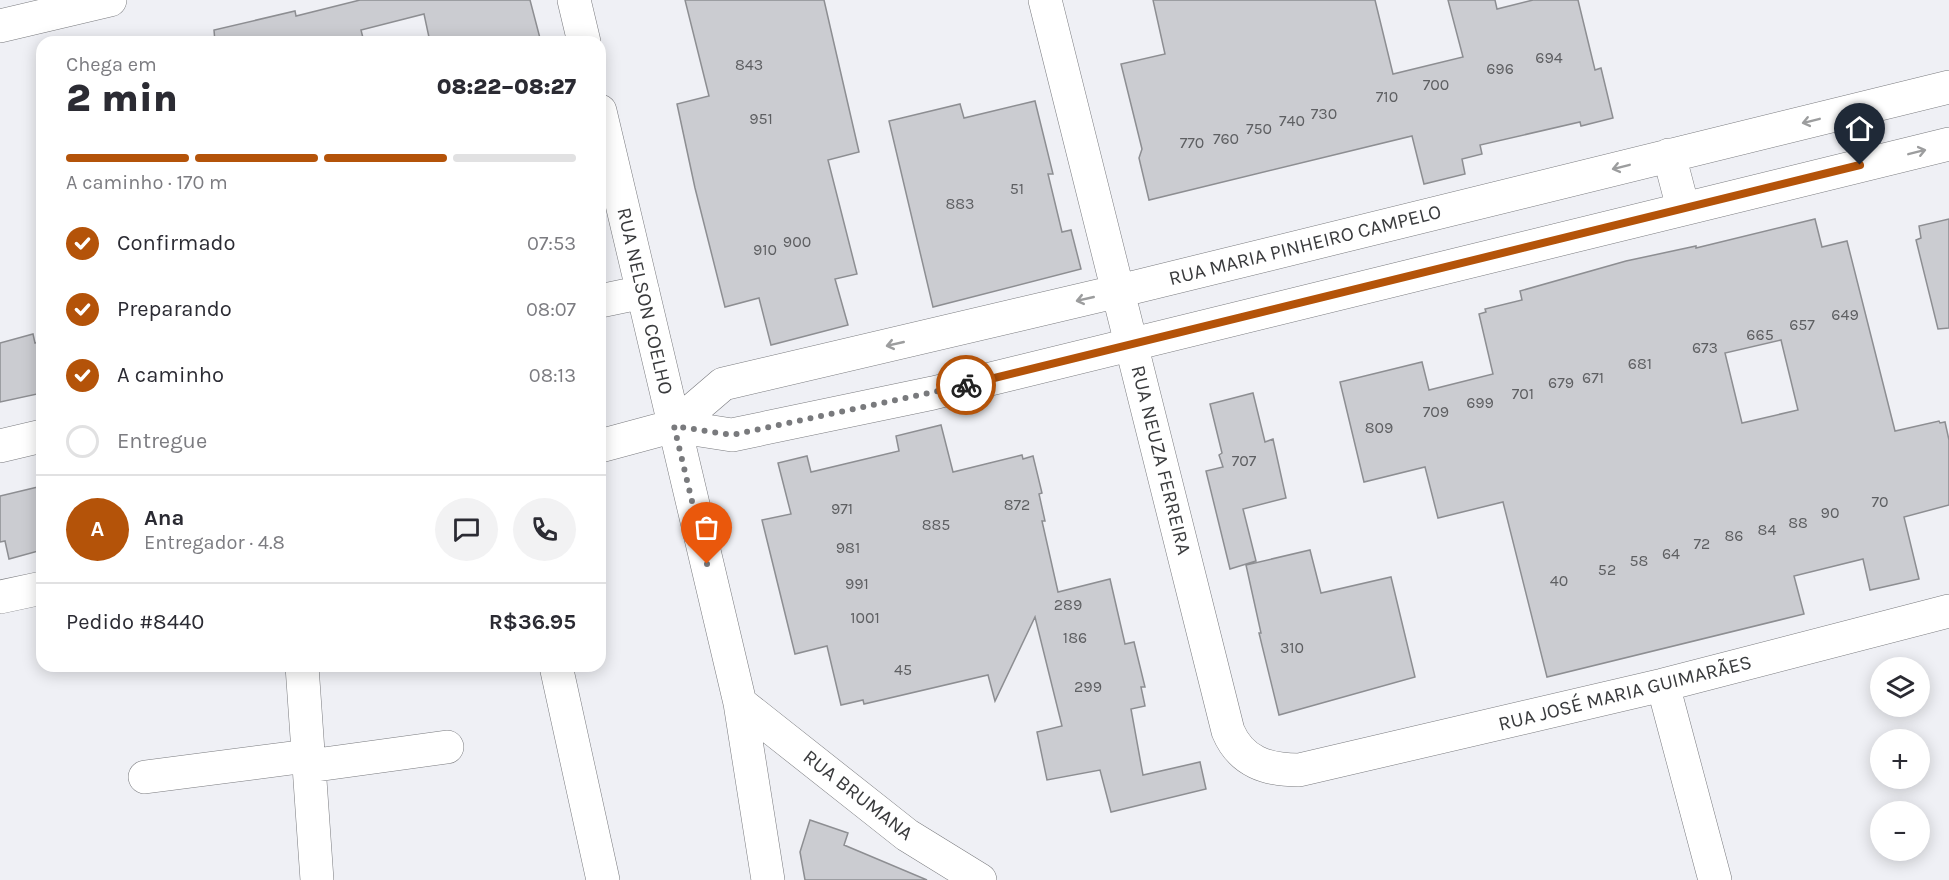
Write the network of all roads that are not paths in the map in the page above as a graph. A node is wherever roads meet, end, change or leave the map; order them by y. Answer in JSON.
{"nodes":[{"id":1,"x":110,"y":0,"type":"edge"},
{"id":2,"x":574,"y":0,"type":"edge"},
{"id":3,"x":1045,"y":0,"type":"edge"},
{"id":4,"x":0,"y":26,"type":"edge"},
{"id":5,"x":583,"y":36,"type":"edge"},
{"id":6,"x":1949,"y":87,"type":"edge"},
{"id":7,"x":606,"y":136,"type":"edge"},
{"id":8,"x":1949,"y":144,"type":"edge"},
{"id":9,"x":1669,"y":156,"type":"junction"},
{"id":10,"x":1683,"y":208,"type":"junction"},
{"id":11,"x":1119,"y":291,"type":"junction"},
{"id":12,"x":643,"y":292,"type":"junction"},
{"id":13,"x":606,"y":300,"type":"edge"},
{"id":14,"x":1132,"y":343,"type":"junction"},
{"id":15,"x":674,"y":426,"type":"junction"},
{"id":16,"x":36,"y":437,"type":"edge"},
{"id":17,"x":606,"y":444,"type":"edge"},
{"id":18,"x":0,"y":446,"type":"edge"},
{"id":19,"x":36,"y":589,"type":"edge"},
{"id":20,"x":0,"y":597,"type":"edge"},
{"id":21,"x":1949,"y":611,"type":"edge"},
{"id":22,"x":302,"y":672,"type":"edge"},
{"id":23,"x":557,"y":672,"type":"edge"},
{"id":24,"x":1663,"y":685,"type":"junction"},
{"id":25,"x":740,"y":703,"type":"junction"},
{"id":26,"x":447,"y":747,"type":"dead end"},
{"id":27,"x":308,"y":761,"type":"junction"},
{"id":28,"x":1299,"y":770,"type":"joint"},
{"id":29,"x":144,"y":777,"type":"dead end"},
{"id":30,"x":317,"y":880,"type":"edge"},
{"id":31,"x":603,"y":880,"type":"edge"},
{"id":32,"x":768,"y":880,"type":"edge"},
{"id":33,"x":980,"y":880,"type":"edge"},
{"id":34,"x":1715,"y":880,"type":"edge"}],
"edges":[{"from":1,"to":4,"type":"street"},
{"from":2,"to":5,"type":"street"},
{"from":3,"to":11,"type":"street","name":"RUA NEUZA FERREIRA"},
{"from":6,"to":9,"type":"street","name":"RUA MARIA PINHEIRO CAMPELO","one_way":true},
{"from":7,"to":12,"type":"street","name":"RUA NELSON COELHO"},
{"from":10,"to":8,"type":"street","name":"RUA MARIA PINHEIRO CAMPELO","one_way":true},
{"from":9,"to":10,"type":"street"},
{"from":9,"to":11,"type":"street","name":"RUA MARIA PINHEIRO CAMPELO","one_way":true},
{"from":10,"to":14,"type":"street","name":"RUA MARIA PINHEIRO CAMPELO"},
{"from":11,"to":14,"type":"street","name":"RUA NEUZA FERREIRA"},
{"from":11,"to":15,"type":"street","name":"RUA MARIA PINHEIRO CAMPELO","one_way":true},
{"from":12,"to":13,"type":"street"},
{"from":12,"to":15,"type":"street","name":"RUA NELSON COELHO"},
{"from":14,"to":15,"type":"street","name":"RUA MARIA PINHEIRO CAMPELO"},
{"from":14,"to":28,"type":"street","name":"RUA NEUZA FERREIRA"},
{"from":15,"to":17,"type":"street","name":"RUA MARIA PINHEIRO CAMPELO"},
{"from":15,"to":25,"type":"street","name":"RUA NELSON COELHO"},
{"from":16,"to":18,"type":"street"},
{"from":19,"to":20,"type":"street"},
{"from":21,"to":24,"type":"street","name":"RUA JOSÉ MARIA GUIMARÃES"},
{"from":22,"to":27,"type":"street"},
{"from":23,"to":31,"type":"street"},
{"from":24,"to":28,"type":"street","name":"RUA JOSÉ MARIA GUIMARÃES"},
{"from":24,"to":34,"type":"street"},
{"from":25,"to":32,"type":"street","name":"RUA NELSON COELHO"},
{"from":25,"to":33,"type":"street","name":"RUA BRUMANA"},
{"from":26,"to":27,"type":"street"},
{"from":27,"to":29,"type":"street"},
{"from":27,"to":30,"type":"street"}]}
